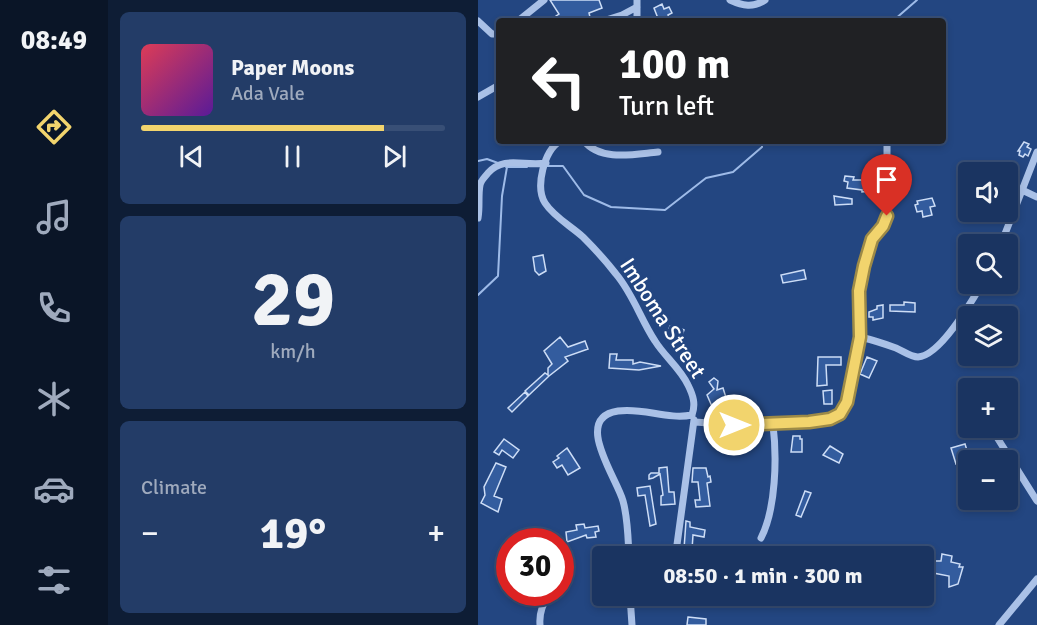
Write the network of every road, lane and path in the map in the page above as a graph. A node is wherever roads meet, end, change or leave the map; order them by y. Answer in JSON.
{"nodes":[{"id":1,"x":544,"y":0,"type":"edge"},
{"id":2,"x":730,"y":0,"type":"edge"},
{"id":3,"x":765,"y":0,"type":"edge"},
{"id":4,"x":637,"y":3,"type":"edge"},
{"id":5,"x":522,"y":18,"type":"edge"},
{"id":6,"x":612,"y":18,"type":"edge"},
{"id":7,"x":478,"y":21,"type":"edge"},
{"id":8,"x":496,"y":34,"type":"edge"},
{"id":9,"x":496,"y":87,"type":"edge"},
{"id":10,"x":478,"y":97,"type":"edge"},
{"id":11,"x":556,"y":144,"type":"edge"},
{"id":12,"x":586,"y":144,"type":"edge"},
{"id":13,"x":887,"y":144,"type":"edge"},
{"id":14,"x":658,"y":152,"type":"dead end"},
{"id":15,"x":1036,"y":152,"type":"edge"},
{"id":16,"x":545,"y":164,"type":"junction"},
{"id":17,"x":1022,"y":190,"type":"junction"},
{"id":18,"x":1036,"y":197,"type":"edge"},
{"id":19,"x":478,"y":218,"type":"edge"},
{"id":20,"x":1005,"y":234,"type":"edge"},
{"id":21,"x":976,"y":294,"type":"edge"},
{"id":22,"x":860,"y":337,"type":"junction"},
{"id":23,"x":694,"y":419,"type":"junction"},
{"id":24,"x":773,"y":425,"type":"junction"},
{"id":25,"x":998,"y":438,"type":"edge"},
{"id":26,"x":1036,"y":501,"type":"edge"},
{"id":27,"x":761,"y":538,"type":"dead end"},
{"id":28,"x":629,"y":546,"type":"edge"},
{"id":29,"x":677,"y":546,"type":"edge"},
{"id":30,"x":1036,"y":579,"type":"edge"},
{"id":31,"x":542,"y":606,"type":"edge"},
{"id":32,"x":631,"y":606,"type":"edge"},
{"id":33,"x":540,"y":625,"type":"edge"},
{"id":34,"x":632,"y":625,"type":"edge"},
{"id":35,"x":999,"y":625,"type":"edge"}],
"edges":[{"from":1,"to":5,"type":"street"},
{"from":2,"to":3,"type":"street"},
{"from":4,"to":6,"type":"street"},
{"from":7,"to":8,"type":"street"},
{"from":9,"to":10,"type":"street"},
{"from":11,"to":16,"type":"street","name":"Imboma Street"},
{"from":12,"to":14,"type":"street"},
{"from":13,"to":22,"type":"street"},
{"from":15,"to":17,"type":"street"},
{"from":16,"to":19,"type":"street"},
{"from":16,"to":23,"type":"street","name":"Imboma Street"},
{"from":17,"to":18,"type":"street"},
{"from":17,"to":20,"type":"street"},
{"from":21,"to":22,"type":"street"},
{"from":22,"to":24,"type":"street"},
{"from":23,"to":24,"type":"street"},
{"from":23,"to":28,"type":"street","name":"Imboma Street"},
{"from":23,"to":29,"type":"street"},
{"from":24,"to":27,"type":"street"},
{"from":25,"to":26,"type":"street"},
{"from":30,"to":35,"type":"street"},
{"from":31,"to":33,"type":"street"},
{"from":32,"to":34,"type":"street"}]}
